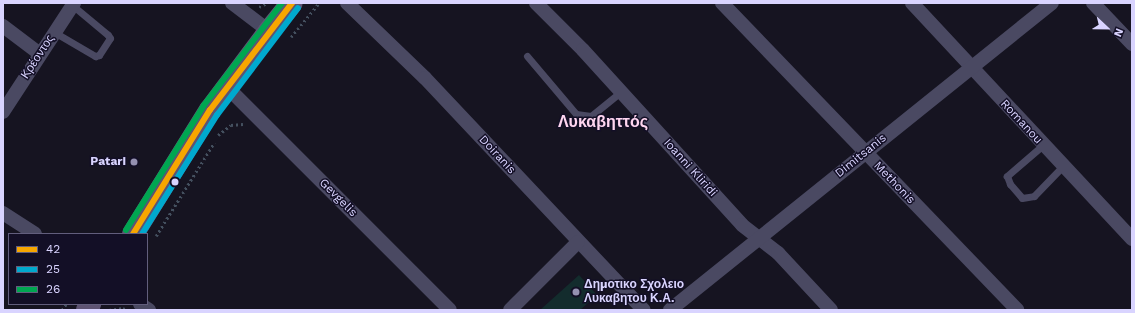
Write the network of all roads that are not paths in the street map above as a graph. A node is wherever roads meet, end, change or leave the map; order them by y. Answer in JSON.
{"nodes":[{"id":1,"x":232,"y":3,"type":"edge"},
{"id":2,"x":292,"y":3,"type":"edge"},
{"id":3,"x":347,"y":3,"type":"edge"},
{"id":4,"x":536,"y":3,"type":"edge"},
{"id":5,"x":722,"y":3,"type":"edge"},
{"id":6,"x":912,"y":3,"type":"edge"},
{"id":7,"x":1052,"y":3,"type":"edge"},
{"id":8,"x":1093,"y":3,"type":"edge"},
{"id":9,"x":73,"y":4,"type":"edge"},
{"id":10,"x":3,"y":26,"type":"edge"},
{"id":11,"x":268,"y":30,"type":"junction"},
{"id":12,"x":54,"y":32,"type":"junction"},
{"id":13,"x":1131,"y":41,"type":"edge"},
{"id":14,"x":40,"y":54,"type":"junction"},
{"id":15,"x":527,"y":56,"type":"dead end"},
{"id":16,"x":972,"y":68,"type":"junction"},
{"id":17,"x":227,"y":87,"type":"junction"},
{"id":18,"x":621,"y":92,"type":"junction"},
{"id":19,"x":3,"y":112,"type":"edge"},
{"id":20,"x":1043,"y":145,"type":"junction"},
{"id":21,"x":865,"y":152,"type":"junction"},
{"id":22,"x":1063,"y":166,"type":"junction"},
{"id":23,"x":3,"y":212,"type":"edge"},
{"id":24,"x":34,"y":233,"type":"edge"},
{"id":25,"x":134,"y":233,"type":"edge"},
{"id":26,"x":760,"y":238,"type":"junction"},
{"id":27,"x":1132,"y":239,"type":"edge"},
{"id":28,"x":578,"y":242,"type":"junction"},
{"id":29,"x":450,"y":310,"type":"edge"},
{"id":30,"x":510,"y":310,"type":"edge"},
{"id":31,"x":644,"y":310,"type":"edge"},
{"id":32,"x":670,"y":310,"type":"edge"},
{"id":33,"x":831,"y":310,"type":"edge"},
{"id":34,"x":1017,"y":310,"type":"edge"}],
"edges":[{"from":1,"to":11,"type":"street"},
{"from":2,"to":11,"type":"main road"},
{"from":3,"to":28,"type":"street","name":"Doiranis"},
{"from":4,"to":18,"type":"street","name":"Ioanni Kliridi"},
{"from":5,"to":21,"type":"street","name":"Methonis"},
{"from":6,"to":16,"type":"street","name":"Romanou"},
{"from":7,"to":16,"type":"street","name":"Dimitsanis"},
{"from":8,"to":13,"type":"street"},
{"from":9,"to":12,"type":"street","name":"Κρέοντος"},
{"from":9,"to":12,"type":"lane"},
{"from":10,"to":14,"type":"street"},
{"from":11,"to":17,"type":"main road"},
{"from":12,"to":14,"type":"street","name":"Κρέοντος"},
{"from":14,"to":19,"type":"street","name":"Κρέοντος"},
{"from":15,"to":18,"type":"lane"},
{"from":16,"to":20,"type":"street","name":"Romanou"},
{"from":16,"to":21,"type":"street","name":"Dimitsanis"},
{"from":17,"to":25,"type":"main road"},
{"from":17,"to":29,"type":"street","name":"Gevgelis"},
{"from":18,"to":26,"type":"street","name":"Ioanni Kliridi"},
{"from":20,"to":22,"type":"street","name":"Romanou"},
{"from":20,"to":22,"type":"lane"},
{"from":21,"to":26,"type":"street","name":"Dimitsanis"},
{"from":21,"to":34,"type":"street","name":"Methonis"},
{"from":22,"to":27,"type":"street","name":"Romanou"},
{"from":23,"to":24,"type":"street"},
{"from":26,"to":32,"type":"street","name":"Dimitsanis"},
{"from":26,"to":33,"type":"street","name":"Ioanni Kliridi"},
{"from":28,"to":30,"type":"street"},
{"from":28,"to":31,"type":"street","name":"Doiranis"}]}
